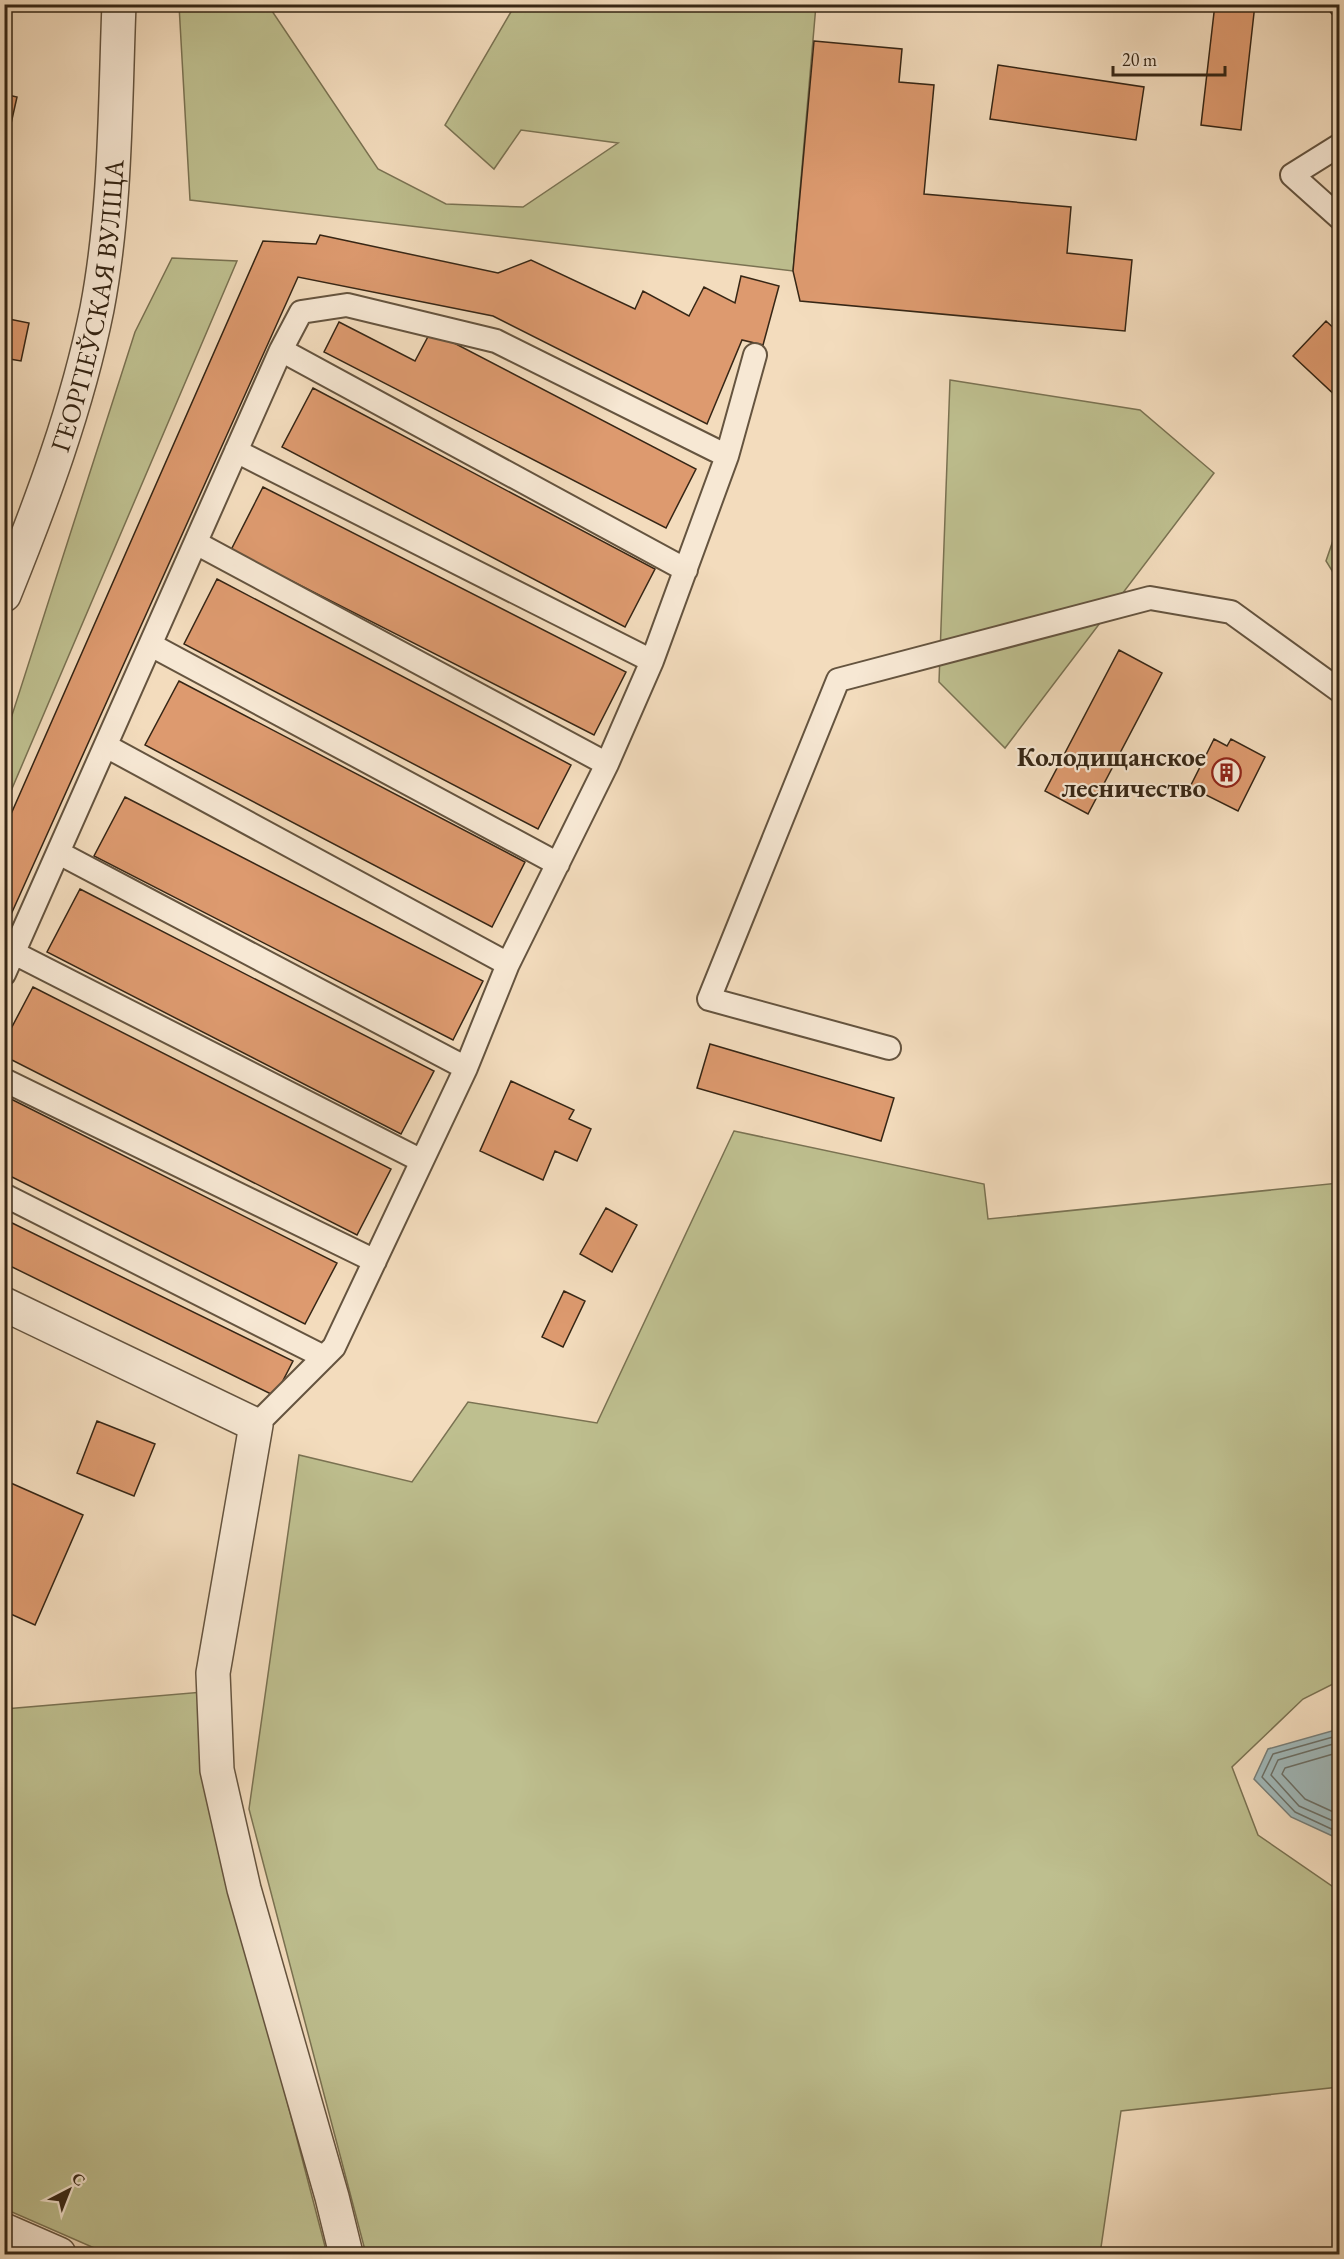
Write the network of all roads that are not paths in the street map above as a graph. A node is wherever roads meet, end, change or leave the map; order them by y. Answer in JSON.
{"nodes":[{"id":1,"x":119,"y":4,"type":"edge"},
{"id":2,"x":1340,"y":145,"type":"edge"},
{"id":3,"x":1340,"y":219,"type":"edge"},
{"id":4,"x":281,"y":350,"type":"junction"},
{"id":5,"x":755,"y":355,"type":"dead end"},
{"id":6,"x":236,"y":451,"type":"junction"},
{"id":7,"x":727,"y":456,"type":"junction"},
{"id":8,"x":196,"y":543,"type":"junction"},
{"id":9,"x":686,"y":570,"type":"junction"},
{"id":10,"x":4,"y":594,"type":"edge"},
{"id":11,"x":151,"y":645,"type":"junction"},
{"id":12,"x":652,"y":661,"type":"junction"},
{"id":13,"x":1340,"y":691,"type":"edge"},
{"id":14,"x":106,"y":746,"type":"junction"},
{"id":15,"x":607,"y":764,"type":"junction"},
{"id":16,"x":59,"y":853,"type":"junction"},
{"id":17,"x":558,"y":864,"type":"junction"},
{"id":18,"x":14,"y":953,"type":"junction"},
{"id":19,"x":508,"y":964,"type":"junction"},
{"id":20,"x":4,"y":974,"type":"edge"},
{"id":21,"x":889,"y":1048,"type":"dead end"},
{"id":22,"x":466,"y":1068,"type":"junction"},
{"id":23,"x":4,"y":1080,"type":"edge"},
{"id":24,"x":422,"y":1161,"type":"junction"},
{"id":25,"x":4,"y":1195,"type":"edge"},
{"id":26,"x":375,"y":1261,"type":"junction"},
{"id":27,"x":4,"y":1304,"type":"edge"},
{"id":28,"x":324,"y":1357,"type":"junction"},
{"id":29,"x":256,"y":1425,"type":"junction"},
{"id":30,"x":4,"y":2230,"type":"edge"},
{"id":31,"x":59,"y":2254,"type":"edge"},
{"id":32,"x":346,"y":2254,"type":"edge"}],
"edges":[{"from":1,"to":10,"type":"street","name":"ГЕОРГІЕЎСКАЯ ВУЛІЦА"},
{"from":2,"to":3,"type":"lane"},
{"from":4,"to":6,"type":"lane"},
{"from":4,"to":7,"type":"lane"},
{"from":4,"to":9,"type":"lane"},
{"from":5,"to":7,"type":"lane"},
{"from":6,"to":8,"type":"lane"},
{"from":6,"to":12,"type":"lane"},
{"from":7,"to":9,"type":"lane"},
{"from":8,"to":11,"type":"lane"},
{"from":8,"to":15,"type":"lane"},
{"from":9,"to":12,"type":"lane"},
{"from":11,"to":14,"type":"lane"},
{"from":11,"to":17,"type":"lane"},
{"from":12,"to":15,"type":"lane"},
{"from":13,"to":21,"type":"lane"},
{"from":14,"to":16,"type":"lane"},
{"from":14,"to":19,"type":"lane"},
{"from":15,"to":17,"type":"lane"},
{"from":16,"to":18,"type":"lane"},
{"from":16,"to":22,"type":"lane"},
{"from":17,"to":19,"type":"lane"},
{"from":18,"to":20,"type":"lane"},
{"from":18,"to":24,"type":"lane"},
{"from":19,"to":22,"type":"lane"},
{"from":22,"to":24,"type":"lane"},
{"from":23,"to":26,"type":"lane"},
{"from":24,"to":26,"type":"lane"},
{"from":25,"to":28,"type":"lane"},
{"from":26,"to":28,"type":"lane"},
{"from":27,"to":29,"type":"street"},
{"from":28,"to":29,"type":"lane"},
{"from":29,"to":32,"type":"street"},
{"from":30,"to":31,"type":"street"}]}
